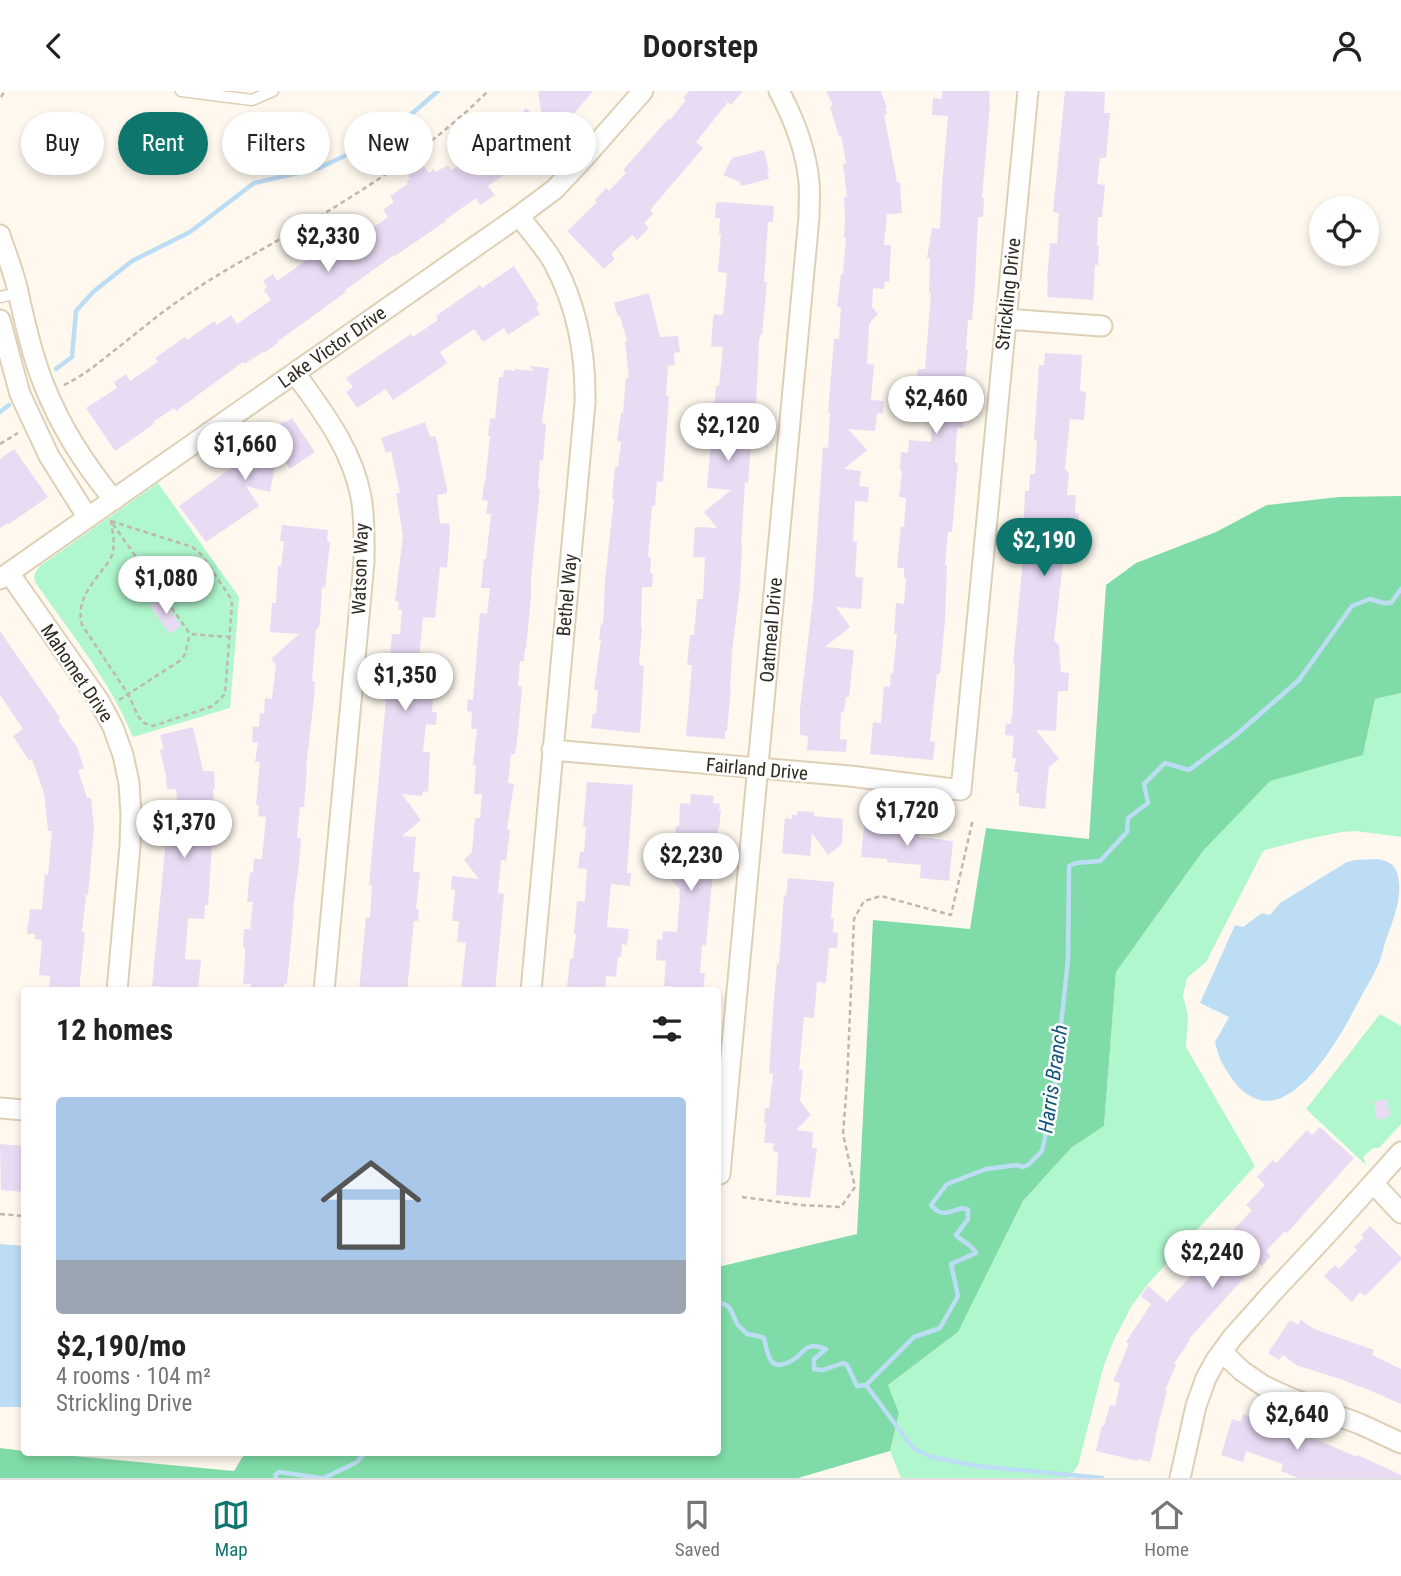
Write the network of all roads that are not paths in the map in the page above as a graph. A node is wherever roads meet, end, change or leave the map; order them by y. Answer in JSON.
{"nodes":[{"id":1,"x":181,"y":91,"type":"edge"},
{"id":2,"x":273,"y":91,"type":"edge"},
{"id":3,"x":643,"y":91,"type":"edge"},
{"id":4,"x":779,"y":91,"type":"edge"},
{"id":5,"x":1028,"y":91,"type":"edge"},
{"id":6,"x":519,"y":216,"type":"junction"},
{"id":7,"x":0,"y":235,"type":"edge"},
{"id":8,"x":9,"y":295,"type":"edge"},
{"id":9,"x":1006,"y":319,"type":"junction"},
{"id":10,"x":0,"y":320,"type":"edge"},
{"id":11,"x":1102,"y":326,"type":"dead end"},
{"id":12,"x":295,"y":373,"type":"junction"},
{"id":13,"x":114,"y":500,"type":"junction"},
{"id":14,"x":88,"y":518,"type":"junction"},
{"id":15,"x":4,"y":576,"type":"edge"},
{"id":16,"x":552,"y":750,"type":"junction"},
{"id":17,"x":758,"y":769,"type":"junction"},
{"id":18,"x":961,"y":790,"type":"joint"},
{"id":19,"x":117,"y":987,"type":"edge"},
{"id":20,"x":324,"y":987,"type":"edge"},
{"id":21,"x":531,"y":987,"type":"edge"},
{"id":22,"x":0,"y":1108,"type":"edge"},
{"id":23,"x":21,"y":1110,"type":"edge"},
{"id":24,"x":1401,"y":1152,"type":"edge"},
{"id":25,"x":721,"y":1153,"type":"edge"},
{"id":26,"x":1373,"y":1183,"type":"junction"},
{"id":27,"x":1401,"y":1213,"type":"edge"},
{"id":28,"x":1222,"y":1352,"type":"junction"},
{"id":29,"x":1401,"y":1443,"type":"edge"},
{"id":30,"x":1180,"y":1478,"type":"edge"}],
"edges":[{"from":1,"to":2,"type":"lane"},
{"from":3,"to":6,"type":"street","name":"Lake Victor Drive"},
{"from":4,"to":17,"type":"street","name":"Oatmeal Drive"},
{"from":5,"to":9,"type":"street","name":"Strickling Drive"},
{"from":6,"to":12,"type":"street","name":"Lake Victor Drive"},
{"from":6,"to":16,"type":"street","name":"Bethel Way"},
{"from":7,"to":8,"type":"street"},
{"from":8,"to":13,"type":"street"},
{"from":9,"to":11,"type":"street"},
{"from":9,"to":18,"type":"street","name":"Strickling Drive"},
{"from":10,"to":14,"type":"street"},
{"from":12,"to":13,"type":"street","name":"Lake Victor Drive"},
{"from":12,"to":20,"type":"street","name":"Watson Way"},
{"from":13,"to":14,"type":"street","name":"Lake Victor Drive"},
{"from":14,"to":15,"type":"street","name":"Lake Victor Drive"},
{"from":15,"to":19,"type":"street","name":"Mahomet Drive"},
{"from":16,"to":17,"type":"street","name":"Fairland Drive"},
{"from":16,"to":21,"type":"street","name":"Bethel Way"},
{"from":17,"to":18,"type":"street","name":"Fairland Drive"},
{"from":17,"to":25,"type":"street","name":"Oatmeal Drive"},
{"from":22,"to":23,"type":"street"},
{"from":24,"to":26,"type":"street"},
{"from":26,"to":27,"type":"street"},
{"from":26,"to":28,"type":"street"},
{"from":28,"to":29,"type":"street"},
{"from":28,"to":30,"type":"street"}]}
